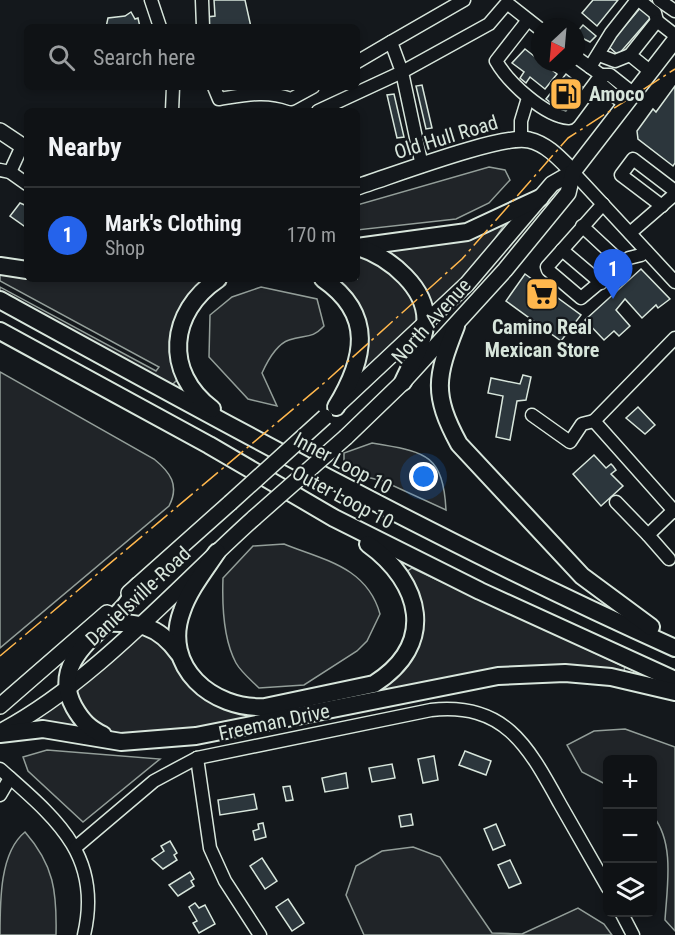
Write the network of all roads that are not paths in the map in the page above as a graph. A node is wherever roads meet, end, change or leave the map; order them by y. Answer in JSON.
{"nodes":[{"id":1,"x":151,"y":0,"type":"edge"},
{"id":2,"x":202,"y":0,"type":"edge"},
{"id":3,"x":464,"y":0,"type":"edge"},
{"id":4,"x":638,"y":0,"type":"edge"},
{"id":5,"x":659,"y":0,"type":"edge"},
{"id":6,"x":511,"y":3,"type":"edge"},
{"id":7,"x":675,"y":11,"type":"edge"},
{"id":8,"x":528,"y":20,"type":"junction"},
{"id":9,"x":657,"y":21,"type":"junction"},
{"id":10,"x":531,"y":22,"type":"edge"},
{"id":11,"x":159,"y":24,"type":"edge"},
{"id":12,"x":203,"y":24,"type":"edge"},
{"id":13,"x":675,"y":35,"type":"edge"},
{"id":14,"x":675,"y":40,"type":"edge"},
{"id":15,"x":392,"y":42,"type":"junction"},
{"id":16,"x":599,"y":55,"type":"junction"},
{"id":17,"x":630,"y":55,"type":"junction"},
{"id":18,"x":360,"y":60,"type":"edge"},
{"id":19,"x":585,"y":63,"type":"edge"},
{"id":20,"x":590,"y":67,"type":"junction"},
{"id":21,"x":402,"y":72,"type":"junction"},
{"id":22,"x":651,"y":72,"type":"junction"},
{"id":23,"x":601,"y":75,"type":"junction"},
{"id":24,"x":173,"y":90,"type":"edge"},
{"id":25,"x":215,"y":90,"type":"edge"},
{"id":26,"x":310,"y":90,"type":"edge"},
{"id":27,"x":528,"y":98,"type":"junction"},
{"id":28,"x":629,"y":99,"type":"junction"},
{"id":29,"x":293,"y":105,"type":"edge"},
{"id":30,"x":172,"y":108,"type":"edge"},
{"id":31,"x":324,"y":108,"type":"edge"},
{"id":32,"x":0,"y":131,"type":"edge"},
{"id":33,"x":521,"y":138,"type":"junction"},
{"id":34,"x":24,"y":147,"type":"edge"},
{"id":35,"x":24,"y":149,"type":"edge"},
{"id":36,"x":422,"y":166,"type":"junction"},
{"id":37,"x":5,"y":171,"type":"edge"},
{"id":38,"x":573,"y":172,"type":"junction"},
{"id":39,"x":24,"y":182,"type":"edge"},
{"id":40,"x":360,"y":186,"type":"edge"},
{"id":41,"x":675,"y":193,"type":"edge"},
{"id":42,"x":540,"y":198,"type":"junction"},
{"id":43,"x":603,"y":204,"type":"junction"},
{"id":44,"x":662,"y":206,"type":"junction"},
{"id":45,"x":582,"y":226,"type":"junction"},
{"id":46,"x":630,"y":233,"type":"junction"},
{"id":47,"x":360,"y":247,"type":"edge"},
{"id":48,"x":360,"y":248,"type":"edge"},
{"id":49,"x":562,"y":250,"type":"junction"},
{"id":50,"x":646,"y":251,"type":"junction"},
{"id":51,"x":623,"y":264,"type":"junction"},
{"id":52,"x":0,"y":266,"type":"edge"},
{"id":53,"x":24,"y":270,"type":"edge"},
{"id":54,"x":214,"y":282,"type":"edge"},
{"id":55,"x":328,"y":282,"type":"edge"},
{"id":56,"x":675,"y":282,"type":"edge"},
{"id":57,"x":601,"y":283,"type":"junction"},
{"id":58,"x":0,"y":300,"type":"edge"},
{"id":59,"x":426,"y":325,"type":"junction"},
{"id":60,"x":456,"y":326,"type":"junction"},
{"id":61,"x":0,"y":331,"type":"edge"},
{"id":62,"x":675,"y":338,"type":"edge"},
{"id":63,"x":403,"y":382,"type":"junction"},
{"id":64,"x":331,"y":412,"type":"junction"},
{"id":65,"x":532,"y":416,"type":"dead end"},
{"id":66,"x":594,"y":422,"type":"junction"},
{"id":67,"x":252,"y":438,"type":"junction"},
{"id":68,"x":275,"y":462,"type":"joint"},
{"id":69,"x":297,"y":481,"type":"joint"},
{"id":70,"x":616,"y":502,"type":"dead end"},
{"id":71,"x":674,"y":511,"type":"edge"},
{"id":72,"x":334,"y":518,"type":"junction"},
{"id":73,"x":648,"y":535,"type":"junction"},
{"id":74,"x":217,"y":552,"type":"junction"},
{"id":75,"x":669,"y":559,"type":"dead end"},
{"id":76,"x":138,"y":585,"type":"joint"},
{"id":77,"x":101,"y":623,"type":"junction"},
{"id":78,"x":140,"y":624,"type":"junction"},
{"id":79,"x":675,"y":641,"type":"edge"},
{"id":80,"x":675,"y":648,"type":"edge"},
{"id":81,"x":183,"y":660,"type":"junction"},
{"id":82,"x":675,"y":680,"type":"edge"},
{"id":83,"x":68,"y":686,"type":"junction"},
{"id":84,"x":675,"y":692,"type":"edge"},
{"id":85,"x":0,"y":706,"type":"edge"},
{"id":86,"x":0,"y":733,"type":"edge"},
{"id":87,"x":121,"y":742,"type":"junction"},
{"id":88,"x":197,"y":758,"type":"junction"},
{"id":89,"x":0,"y":769,"type":"edge"},
{"id":90,"x":10,"y":778,"type":"junction"},
{"id":91,"x":0,"y":795,"type":"edge"},
{"id":92,"x":76,"y":847,"type":"junction"},
{"id":93,"x":603,"y":879,"type":"edge"},
{"id":94,"x":624,"y":917,"type":"edge"},
{"id":95,"x":84,"y":935,"type":"edge"},
{"id":96,"x":260,"y":935,"type":"edge"},
{"id":97,"x":633,"y":935,"type":"edge"}],
"edges":[{"from":1,"to":11,"type":"street"},
{"from":2,"to":12,"type":"street"},
{"from":3,"to":15,"type":"street"},
{"from":4,"to":9,"type":"street"},
{"from":4,"to":16,"type":"street"},
{"from":5,"to":7,"type":"street"},
{"from":6,"to":8,"type":"street"},
{"from":6,"to":21,"type":"street"},
{"from":8,"to":10,"type":"street"},
{"from":8,"to":27,"type":"street"},
{"from":9,"to":13,"type":"street"},
{"from":9,"to":17,"type":"street"},
{"from":14,"to":22,"type":"main road","name":"North Avenue"},
{"from":15,"to":18,"type":"street"},
{"from":15,"to":21,"type":"street"},
{"from":16,"to":17,"type":"street"},
{"from":16,"to":20,"type":"street"},
{"from":17,"to":22,"type":"street"},
{"from":19,"to":20,"type":"street"},
{"from":20,"to":23,"type":"street"},
{"from":21,"to":31,"type":"street"},
{"from":21,"to":36,"type":"street"},
{"from":22,"to":28,"type":"main road","name":"North Avenue"},
{"from":23,"to":27,"type":"street"},
{"from":23,"to":28,"type":"street"},
{"from":24,"to":30,"type":"street"},
{"from":25,"to":29,"type":"street"},
{"from":26,"to":29,"type":"street"},
{"from":27,"to":33,"type":"street"},
{"from":28,"to":38,"type":"main road","name":"North Avenue"},
{"from":32,"to":34,"type":"main road"},
{"from":33,"to":36,"type":"main road","name":"Old Hull Road"},
{"from":33,"to":38,"type":"main road","name":"Old Hull Road"},
{"from":35,"to":37,"type":"street"},
{"from":36,"to":40,"type":"main road","name":"Old Hull Road"},
{"from":37,"to":39,"type":"street"},
{"from":38,"to":42,"type":"main road","name":"North Avenue"},
{"from":38,"to":43,"type":"street"},
{"from":38,"to":60,"type":"main road","name":"North Avenue"},
{"from":41,"to":44,"type":"street"},
{"from":41,"to":44,"type":"street"},
{"from":42,"to":47,"type":"highway"},
{"from":42,"to":59,"type":"main road","name":"North Avenue"},
{"from":43,"to":45,"type":"street"},
{"from":43,"to":46,"type":"street"},
{"from":44,"to":46,"type":"street"},
{"from":45,"to":49,"type":"street"},
{"from":45,"to":51,"type":"street"},
{"from":46,"to":50,"type":"street"},
{"from":48,"to":59,"type":"highway"},
{"from":49,"to":57,"type":"street"},
{"from":49,"to":57,"type":"street"},
{"from":50,"to":51,"type":"street"},
{"from":50,"to":56,"type":"street"},
{"from":51,"to":57,"type":"street"},
{"from":52,"to":53,"type":"highway"},
{"from":54,"to":67,"type":"highway"},
{"from":55,"to":64,"type":"highway"},
{"from":58,"to":67,"type":"highway","name":"Inner Loop 10"},
{"from":59,"to":63,"type":"highway"},
{"from":59,"to":64,"type":"main road","name":"North Avenue"},
{"from":60,"to":63,"type":"main road","name":"North Avenue"},
{"from":60,"to":79,"type":"highway"},
{"from":61,"to":72,"type":"highway","name":"Outer Loop 10"},
{"from":62,"to":66,"type":"street"},
{"from":63,"to":69,"type":"main road","name":"North Avenue","bridge":true},
{"from":64,"to":68,"type":"main road","name":"North Avenue","bridge":true},
{"from":65,"to":66,"type":"street"},
{"from":66,"to":71,"type":"street"},
{"from":67,"to":80,"type":"highway","name":"Inner Loop 10"},
{"from":68,"to":76,"type":"main road","name":"Danielsville Road","bridge":true},
{"from":69,"to":74,"type":"main road","name":"Danielsville Road","bridge":true},
{"from":70,"to":73,"type":"street"},
{"from":71,"to":73,"type":"street"},
{"from":72,"to":81,"type":"highway"},
{"from":72,"to":82,"type":"highway","name":"Outer Loop 10"},
{"from":73,"to":75,"type":"street"},
{"from":74,"to":78,"type":"main road","name":"Danielsville Road"},
{"from":74,"to":81,"type":"highway"},
{"from":76,"to":77,"type":"highway"},
{"from":77,"to":78,"type":"highway"},
{"from":77,"to":83,"type":"highway"},
{"from":77,"to":85,"type":"main road","name":"Danielsville Road"},
{"from":78,"to":81,"type":"highway"},
{"from":78,"to":83,"type":"main road","name":"Danielsville Road"},
{"from":83,"to":86,"type":"main road","name":"Danielsville Road"},
{"from":83,"to":87,"type":"highway"},
{"from":84,"to":87,"type":"highway"},
{"from":86,"to":87,"type":"highway"},
{"from":88,"to":92,"type":"street","name":"Freeman Drive"},
{"from":88,"to":93,"type":"street","name":"Freeman Drive"},
{"from":88,"to":96,"type":"street"},
{"from":89,"to":90,"type":"street"},
{"from":90,"to":91,"type":"street"},
{"from":90,"to":92,"type":"street"},
{"from":92,"to":95,"type":"street"},
{"from":94,"to":97,"type":"street"}]}
